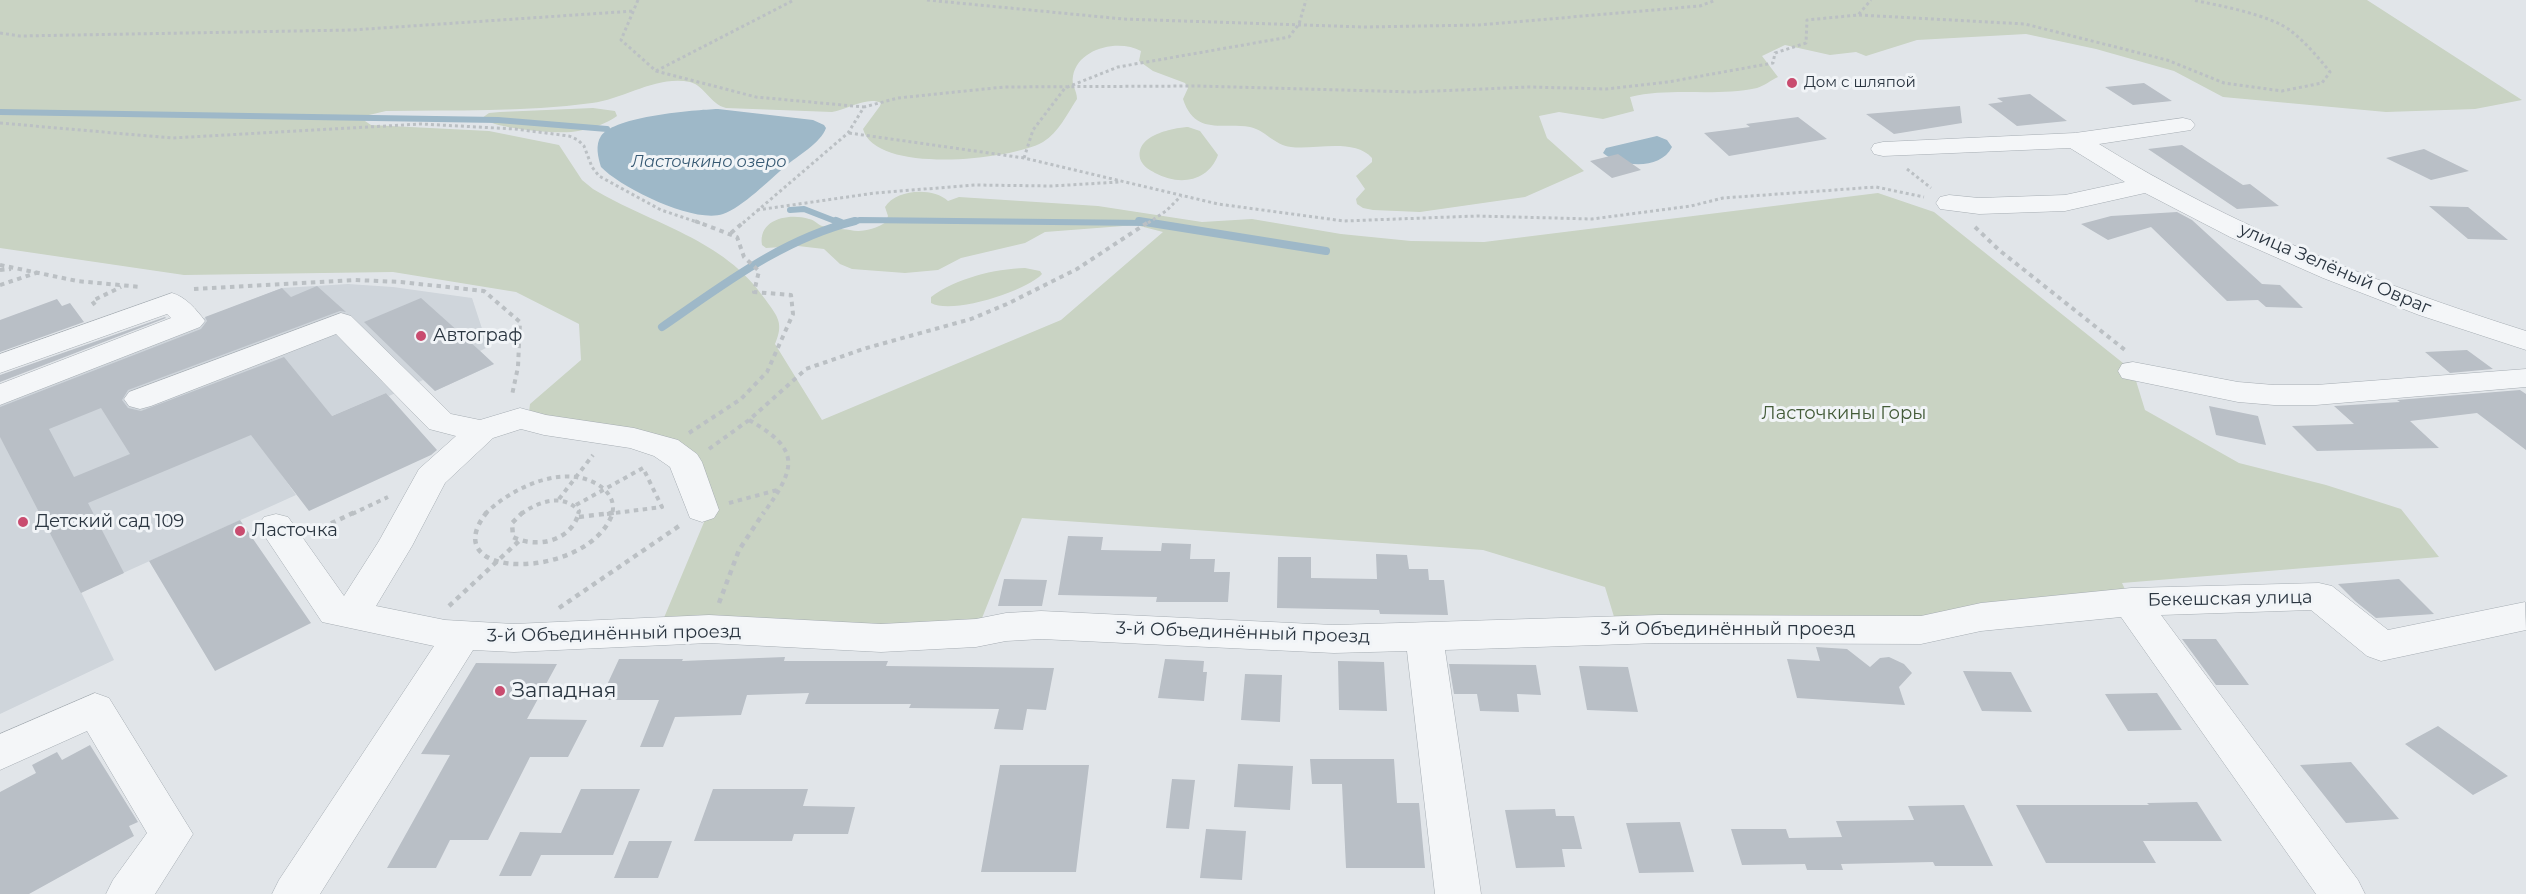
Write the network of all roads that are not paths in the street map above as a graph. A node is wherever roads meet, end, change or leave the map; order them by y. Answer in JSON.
{"nodes":[{"id":1,"x":2183,"y":125,"type":"dead end"},
{"id":2,"x":2075,"y":140,"type":"junction"},
{"id":3,"x":1883,"y":149,"type":"road end"},
{"id":4,"x":2148,"y":185,"type":"junction"},
{"id":5,"x":1949,"y":203,"type":"road end"},
{"id":6,"x":2526,"y":341,"type":"edge"},
{"id":7,"x":0,"y":364,"type":"edge"},
{"id":8,"x":2133,"y":371,"type":"dead end"},
{"id":9,"x":2526,"y":378,"type":"edge"},
{"id":10,"x":2492,"y":381,"type":"junction"},
{"id":11,"x":0,"y":394,"type":"edge"},
{"id":12,"x":140,"y":399,"type":"dead end"},
{"id":13,"x":2526,"y":404,"type":"edge"},
{"id":14,"x":481,"y":431,"type":"junction"},
{"id":15,"x":702,"y":510,"type":"road end"},
{"id":16,"x":291,"y":531,"type":"road end"},
{"id":17,"x":2131,"y":602,"type":"junction"},
{"id":18,"x":351,"y":615,"type":"junction"},
{"id":19,"x":2525,"y":616,"type":"edge"},
{"id":20,"x":454,"y":621,"type":"junction"},
{"id":21,"x":1424,"y":636,"type":"junction"},
{"id":22,"x":0,"y":753,"type":"edge"},
{"id":23,"x":129,"y":894,"type":"edge"},
{"id":24,"x":295,"y":894,"type":"edge"},
{"id":25,"x":1458,"y":894,"type":"edge"},
{"id":26,"x":2342,"y":894,"type":"edge"}],
"edges":[{"from":1,"to":2,"type":"street"},
{"from":2,"to":3,"type":"street"},
{"from":2,"to":4,"type":"street","name":"улица Зелёный Овраг"},
{"from":4,"to":5,"type":"street"},
{"from":4,"to":6,"type":"street","name":"улица Зелёный Овраг"},
{"from":7,"to":11,"type":"street"},
{"from":8,"to":10,"type":"street"},
{"from":9,"to":10,"type":"street"},
{"from":10,"to":13,"type":"street"},
{"from":12,"to":14,"type":"street"},
{"from":14,"to":15,"type":"street"},
{"from":14,"to":18,"type":"street"},
{"from":16,"to":18,"type":"street","name":"3-й Объединённый проезд"},
{"from":17,"to":19,"type":"street","name":"Бекешская улица"},
{"from":17,"to":21,"type":"street","name":"3-й Объединённый проезд"},
{"from":17,"to":26,"type":"street"},
{"from":18,"to":20,"type":"street","name":"3-й Объединённый проезд"},
{"from":20,"to":21,"type":"street","name":"3-й Объединённый проезд"},
{"from":20,"to":24,"type":"street"},
{"from":21,"to":25,"type":"street"},
{"from":22,"to":23,"type":"street"}]}
